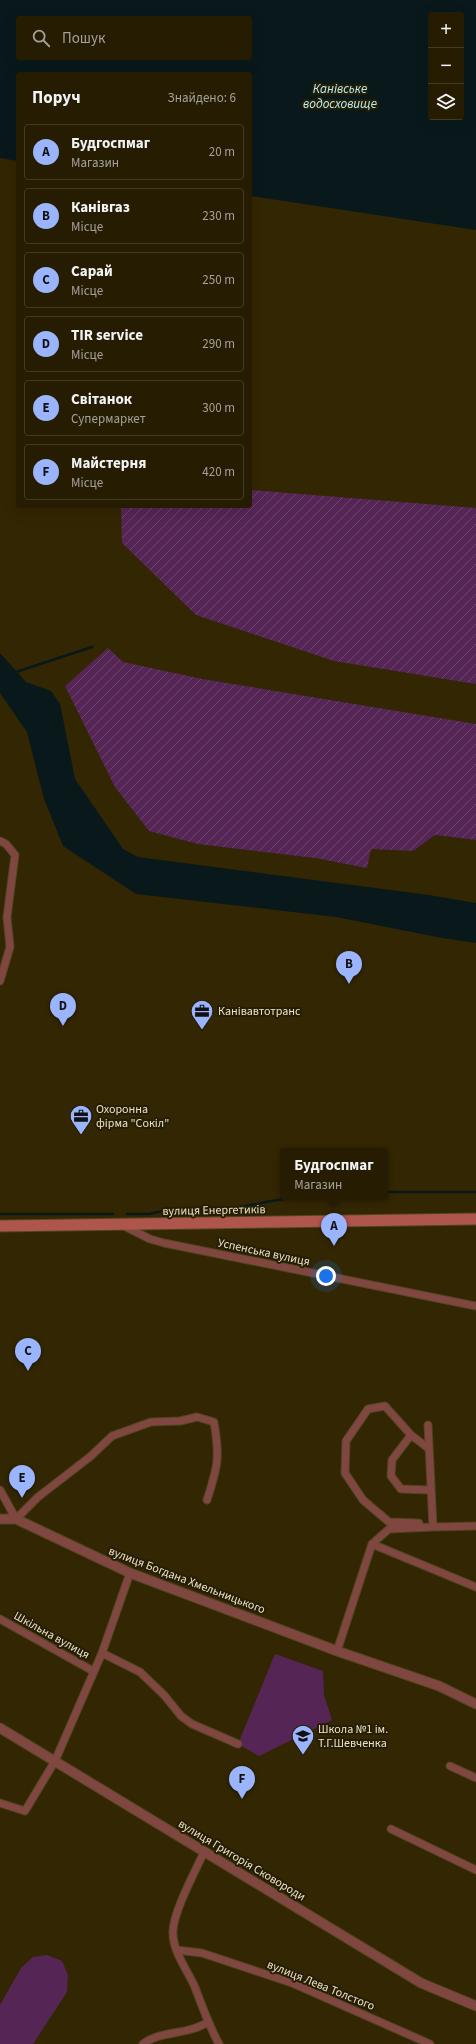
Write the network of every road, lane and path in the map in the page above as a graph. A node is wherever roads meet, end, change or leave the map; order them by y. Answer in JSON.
{"nodes":[{"id":1,"x":0,"y":841,"type":"edge"},
{"id":2,"x":0,"y":981,"type":"edge"},
{"id":3,"x":476,"y":1219,"type":"edge"},
{"id":4,"x":121,"y":1225,"type":"junction"},
{"id":5,"x":0,"y":1226,"type":"edge"},
{"id":6,"x":476,"y":1306,"type":"edge"},
{"id":7,"x":428,"y":1425,"type":"dead end"},
{"id":8,"x":411,"y":1435,"type":"junction"},
{"id":9,"x":428,"y":1448,"type":"junction"},
{"id":10,"x":0,"y":1490,"type":"edge"},
{"id":11,"x":430,"y":1490,"type":"junction"},
{"id":12,"x":207,"y":1500,"type":"dead end"},
{"id":13,"x":0,"y":1519,"type":"edge"},
{"id":14,"x":16,"y":1519,"type":"junction"},
{"id":15,"x":419,"y":1523,"type":"dead end"},
{"id":16,"x":476,"y":1526,"type":"edge"},
{"id":17,"x":433,"y":1527,"type":"junction"},
{"id":18,"x":372,"y":1544,"type":"junction"},
{"id":19,"x":130,"y":1573,"type":"junction"},
{"id":20,"x":476,"y":1587,"type":"edge"},
{"id":21,"x":0,"y":1619,"type":"edge"},
{"id":22,"x":337,"y":1651,"type":"junction"},
{"id":23,"x":102,"y":1653,"type":"junction"},
{"id":24,"x":93,"y":1670,"type":"junction"},
{"id":25,"x":476,"y":1704,"type":"edge"},
{"id":26,"x":0,"y":1728,"type":"edge"},
{"id":27,"x":238,"y":1744,"type":"dead end"},
{"id":28,"x":55,"y":1761,"type":"junction"},
{"id":29,"x":450,"y":1766,"type":"dead end"},
{"id":30,"x":476,"y":1778,"type":"edge"},
{"id":31,"x":0,"y":1803,"type":"edge"},
{"id":32,"x":391,"y":1829,"type":"dead end"},
{"id":33,"x":204,"y":1852,"type":"junction"},
{"id":34,"x":476,"y":1870,"type":"edge"},
{"id":35,"x":177,"y":1950,"type":"junction"},
{"id":36,"x":476,"y":2006,"type":"edge"},
{"id":37,"x":207,"y":2023,"type":"junction"},
{"id":38,"x":143,"y":2044,"type":"edge"},
{"id":39,"x":219,"y":2044,"type":"edge"},
{"id":40,"x":430,"y":2044,"type":"edge"}],
"edges":[{"from":1,"to":2,"type":"street"},
{"from":3,"to":4,"type":"main road","name":"вулиця Енергетиків"},
{"from":4,"to":5,"type":"main road","name":"вулиця Енергетиків"},
{"from":4,"to":6,"type":"street","name":"Успенська вулиця"},
{"from":7,"to":9,"type":"street"},
{"from":8,"to":9,"type":"street"},
{"from":8,"to":11,"type":"street"},
{"from":8,"to":15,"type":"street"},
{"from":9,"to":11,"type":"street"},
{"from":10,"to":14,"type":"street"},
{"from":11,"to":17,"type":"street"},
{"from":12,"to":14,"type":"street"},
{"from":13,"to":14,"type":"street"},
{"from":14,"to":19,"type":"street","name":"вулиця Богдана Хмельницького"},
{"from":16,"to":17,"type":"street"},
{"from":17,"to":18,"type":"street"},
{"from":18,"to":20,"type":"street"},
{"from":18,"to":22,"type":"street"},
{"from":19,"to":22,"type":"street","name":"вулиця Богдана Хмельницького"},
{"from":19,"to":23,"type":"street"},
{"from":21,"to":24,"type":"street","name":"Шкільна вулиця"},
{"from":22,"to":25,"type":"street","name":"вулиця Богдана Хмельницького"},
{"from":23,"to":24,"type":"street"},
{"from":23,"to":27,"type":"street","name":"Шкільна вулиця"},
{"from":24,"to":28,"type":"street"},
{"from":26,"to":28,"type":"street","name":"вулиця Григорія Сковороди"},
{"from":28,"to":31,"type":"street"},
{"from":28,"to":33,"type":"street","name":"вулиця Григорія Сковороди"},
{"from":29,"to":30,"type":"street"},
{"from":32,"to":34,"type":"street"},
{"from":33,"to":35,"type":"street"},
{"from":33,"to":36,"type":"street","name":"вулиця Григорія Сковороди"},
{"from":35,"to":37,"type":"street"},
{"from":35,"to":40,"type":"street","name":"вулиця Лева Толстого"},
{"from":37,"to":38,"type":"street"},
{"from":37,"to":39,"type":"street"}]}
